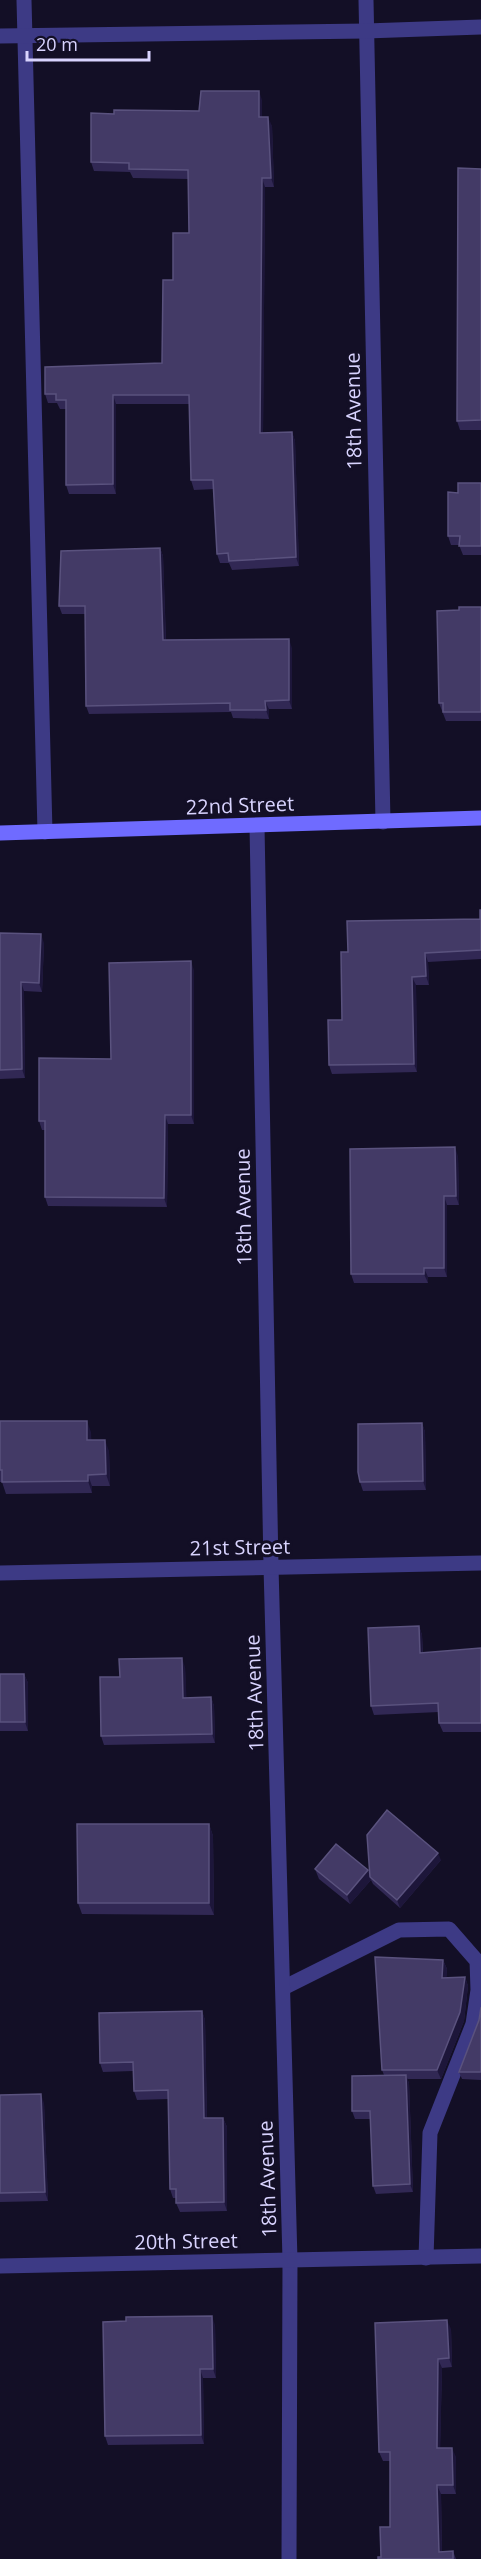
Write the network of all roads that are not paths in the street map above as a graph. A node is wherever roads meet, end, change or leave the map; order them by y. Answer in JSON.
{"nodes":[{"id":1,"x":24,"y":0,"type":"edge"},
{"id":2,"x":366,"y":0,"type":"edge"},
{"id":3,"x":481,"y":27,"type":"edge"},
{"id":4,"x":366,"y":31,"type":"junction"},
{"id":5,"x":25,"y":35,"type":"junction"},
{"id":6,"x":0,"y":36,"type":"edge"},
{"id":7,"x":481,"y":818,"type":"edge"},
{"id":8,"x":382,"y":822,"type":"junction"},
{"id":9,"x":257,"y":826,"type":"junction"},
{"id":10,"x":45,"y":832,"type":"junction"},
{"id":11,"x":0,"y":833,"type":"edge"},
{"id":12,"x":481,"y":1563,"type":"edge"},
{"id":13,"x":271,"y":1567,"type":"junction"},
{"id":14,"x":0,"y":1573,"type":"edge"},
{"id":15,"x":283,"y":1988,"type":"junction"},
{"id":16,"x":481,"y":2256,"type":"edge"},
{"id":17,"x":426,"y":2258,"type":"junction"},
{"id":18,"x":290,"y":2260,"type":"junction"},
{"id":19,"x":0,"y":2266,"type":"edge"},
{"id":20,"x":289,"y":2559,"type":"edge"}],
"edges":[{"from":1,"to":5,"type":"street"},
{"from":2,"to":4,"type":"street","name":"18th Avenue"},
{"from":3,"to":4,"type":"street"},
{"from":4,"to":5,"type":"street"},
{"from":4,"to":8,"type":"street","name":"18th Avenue"},
{"from":5,"to":6,"type":"street"},
{"from":5,"to":10,"type":"street"},
{"from":7,"to":8,"type":"street","name":"22nd Street"},
{"from":8,"to":9,"type":"street","name":"22nd Street"},
{"from":9,"to":10,"type":"street","name":"22nd Street"},
{"from":9,"to":13,"type":"street","name":"18th Avenue"},
{"from":10,"to":11,"type":"street","name":"22nd Street"},
{"from":12,"to":13,"type":"street","name":"21st Street"},
{"from":13,"to":14,"type":"street","name":"21st Street"},
{"from":13,"to":15,"type":"street","name":"18th Avenue"},
{"from":15,"to":17,"type":"street"},
{"from":15,"to":18,"type":"street","name":"18th Avenue"},
{"from":16,"to":17,"type":"street","name":"20th Street"},
{"from":17,"to":18,"type":"street","name":"20th Street"},
{"from":18,"to":19,"type":"street","name":"20th Street"},
{"from":18,"to":20,"type":"street","name":"18th Avenue"}]}
